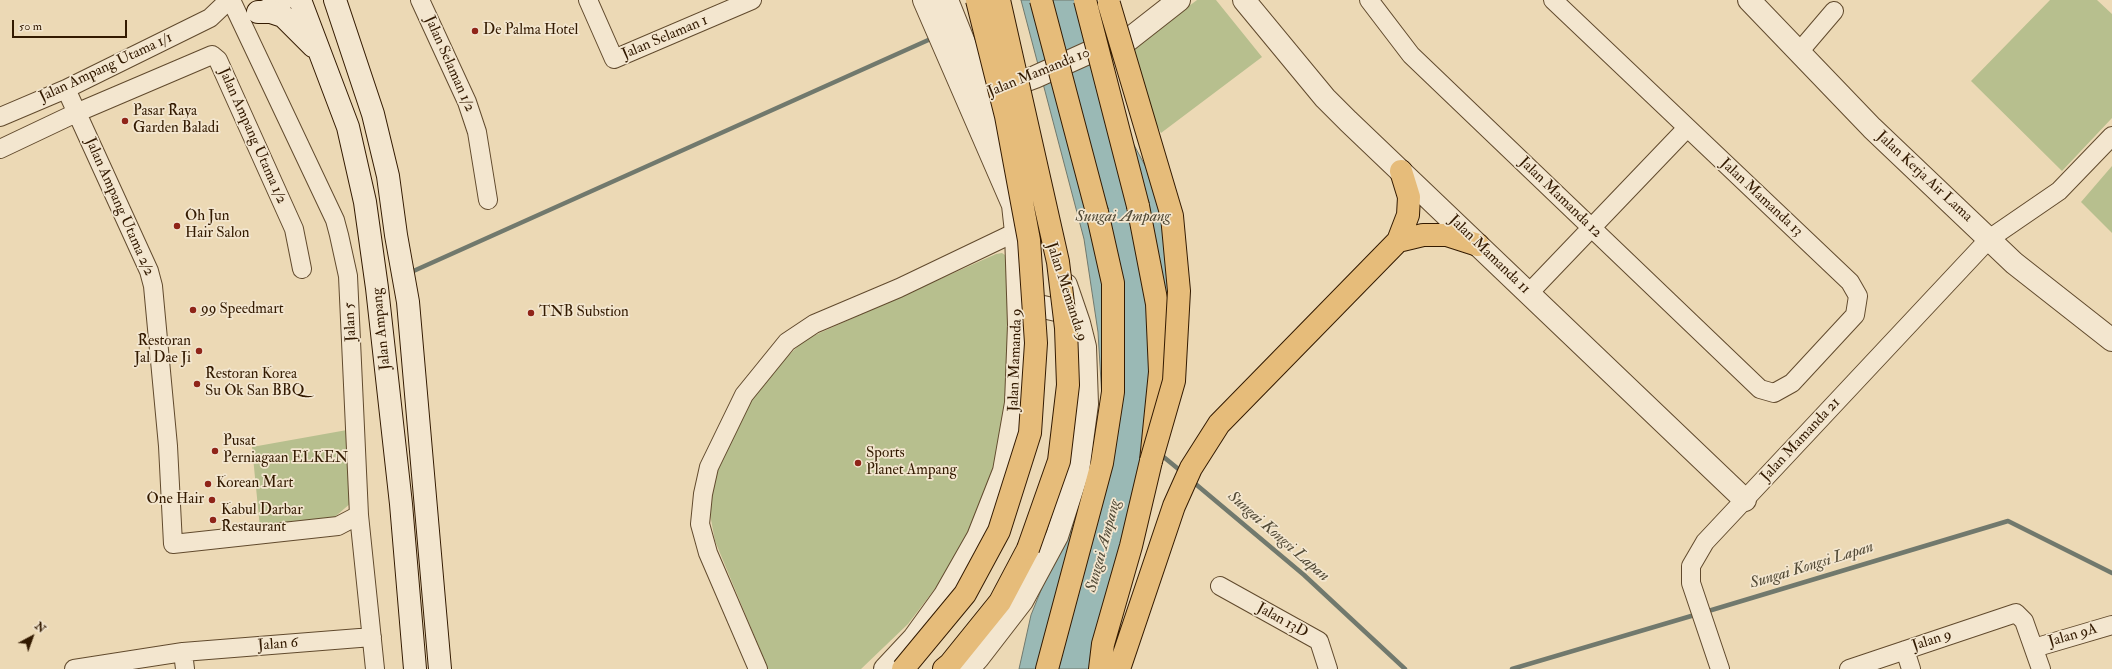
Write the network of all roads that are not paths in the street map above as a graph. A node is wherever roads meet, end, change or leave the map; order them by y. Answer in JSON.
{"nodes":[{"id":1,"x":230,"y":0,"type":"edge"},
{"id":2,"x":286,"y":0,"type":"edge"},
{"id":3,"x":300,"y":0,"type":"edge"},
{"id":4,"x":420,"y":0,"type":"edge"},
{"id":5,"x":588,"y":0,"type":"edge"},
{"id":6,"x":752,"y":0,"type":"edge"},
{"id":7,"x":924,"y":0,"type":"edge"},
{"id":8,"x":947,"y":0,"type":"edge"},
{"id":9,"x":976,"y":0,"type":"edge"},
{"id":10,"x":999,"y":0,"type":"edge"},
{"id":11,"x":1041,"y":0,"type":"edge"},
{"id":12,"x":1085,"y":0,"type":"edge"},
{"id":13,"x":1107,"y":0,"type":"edge"},
{"id":14,"x":1155,"y":0,"type":"edge"},
{"id":15,"x":1180,"y":0,"type":"edge"},
{"id":16,"x":1244,"y":0,"type":"edge"},
{"id":17,"x":1369,"y":0,"type":"edge"},
{"id":18,"x":1553,"y":0,"type":"edge"},
{"id":19,"x":1749,"y":0,"type":"edge"},
{"id":20,"x":340,"y":5,"type":"edge"},
{"id":21,"x":1834,"y":11,"type":"dead end"},
{"id":22,"x":249,"y":16,"type":"junction"},
{"id":23,"x":210,"y":18,"type":"junction"},
{"id":24,"x":1105,"y":45,"type":"junction"},
{"id":25,"x":1799,"y":52,"type":"junction"},
{"id":26,"x":321,"y":54,"type":"junction"},
{"id":27,"x":1030,"y":79,"type":"junction"},
{"id":28,"x":66,"y":89,"type":"junction"},
{"id":29,"x":976,"y":98,"type":"junction"},
{"id":30,"x":76,"y":113,"type":"junction"},
{"id":31,"x":0,"y":117,"type":"edge"},
{"id":32,"x":1687,"y":128,"type":"junction"},
{"id":33,"x":2112,"y":136,"type":"edge"},
{"id":34,"x":1009,"y":144,"type":"junction"},
{"id":35,"x":0,"y":149,"type":"edge"},
{"id":36,"x":1401,"y":171,"type":"junction"},
{"id":37,"x":1034,"y":194,"type":"junction"},
{"id":38,"x":488,"y":200,"type":"dead end"},
{"id":39,"x":1591,"y":228,"type":"junction"},
{"id":40,"x":1016,"y":232,"type":"junction"},
{"id":41,"x":1989,"y":239,"type":"junction"},
{"id":42,"x":1398,"y":241,"type":"junction"},
{"id":43,"x":1478,"y":244,"type":"junction"},
{"id":44,"x":302,"y":269,"type":"dead end"},
{"id":45,"x":1529,"y":293,"type":"junction"},
{"id":46,"x":1079,"y":323,"type":"junction"},
{"id":47,"x":1019,"y":325,"type":"junction"},
{"id":48,"x":2112,"y":340,"type":"edge"},
{"id":49,"x":1760,"y":389,"type":"joint"},
{"id":50,"x":1151,"y":461,"type":"junction"},
{"id":51,"x":1745,"y":500,"type":"junction"},
{"id":52,"x":359,"y":515,"type":"junction"},
{"id":53,"x":1220,"y":586,"type":"dead end"},
{"id":54,"x":2112,"y":625,"type":"edge"},
{"id":55,"x":372,"y":637,"type":"junction"},
{"id":56,"x":2034,"y":648,"type":"junction"},
{"id":57,"x":1905,"y":650,"type":"junction"},
{"id":58,"x":184,"y":661,"type":"edge"},
{"id":59,"x":74,"y":669,"type":"edge"},
{"id":60,"x":375,"y":669,"type":"edge"},
{"id":61,"x":415,"y":669,"type":"edge"},
{"id":62,"x":440,"y":669,"type":"edge"},
{"id":63,"x":758,"y":669,"type":"edge"},
{"id":64,"x":885,"y":669,"type":"edge"},
{"id":65,"x":902,"y":669,"type":"edge"},
{"id":66,"x":944,"y":669,"type":"edge"},
{"id":67,"x":968,"y":669,"type":"edge"},
{"id":68,"x":1048,"y":669,"type":"edge"},
{"id":69,"x":1100,"y":669,"type":"edge"},
{"id":70,"x":1119,"y":669,"type":"edge"},
{"id":71,"x":1328,"y":669,"type":"edge"},
{"id":72,"x":1720,"y":669,"type":"edge"},
{"id":73,"x":1849,"y":669,"type":"edge"},
{"id":74,"x":1911,"y":669,"type":"edge"},
{"id":75,"x":2041,"y":669,"type":"edge"}],
"edges":[{"from":1,"to":22,"type":"street","name":"Jalan 5"},
{"from":1,"to":23,"type":"street","name":"Jalan Ampang Utama 1/1"},
{"from":2,"to":22,"type":"street"},
{"from":3,"to":26,"type":"street","name":"Jalan Ampang"},
{"from":4,"to":38,"type":"street","name":"Jalan Selaman 1/2"},
{"from":5,"to":6,"type":"street","name":"Jalan Selaman 1"},
{"from":7,"to":29,"type":"street","name":"Jalan Memanda 9"},
{"from":8,"to":29,"type":"street","name":"Jalan Memanda 9"},
{"from":9,"to":65,"type":"highway","bridge":true},
{"from":10,"to":66,"type":"highway","bridge":true},
{"from":11,"to":68,"type":"highway","bridge":true},
{"from":12,"to":50,"type":"highway","bridge":true},
{"from":13,"to":50,"type":"highway","bridge":true},
{"from":14,"to":24,"type":"street"},
{"from":15,"to":24,"type":"street","name":"Jalan Mamanda 10"},
{"from":16,"to":36,"type":"street","name":"Jalan Mamanda 11"},
{"from":17,"to":39,"type":"street","name":"Jalan Mamanda 12"},
{"from":18,"to":32,"type":"street","name":"Jalan Mamanda 13"},
{"from":19,"to":25,"type":"street","name":"Jalan Kerja Air Lama"},
{"from":20,"to":62,"type":"street","name":"Jalan Ampang"},
{"from":21,"to":25,"type":"street"},
{"from":22,"to":23,"type":"street"},
{"from":22,"to":26,"type":"street"},
{"from":22,"to":52,"type":"street","name":"Jalan 5"},
{"from":23,"to":28,"type":"street","name":"Jalan Ampang Utama 1/1"},
{"from":24,"to":27,"type":"street","name":"Jalan Mamanda 10","bridge":true},
{"from":25,"to":41,"type":"street","name":"Jalan Kerja Air Lama"},
{"from":26,"to":61,"type":"street","name":"Jalan Ampang"},
{"from":27,"to":29,"type":"street","name":"Jalan Mamanda 10"},
{"from":27,"to":34,"type":"street"},
{"from":28,"to":30,"type":"street","name":"Jalan Ampang Utama 2/2"},
{"from":28,"to":31,"type":"street","name":"Jalan Ampang Utama 1/1"},
{"from":29,"to":34,"type":"street","name":"Jalan Memanda 9"},
{"from":29,"to":40,"type":"street","name":"Jalan Memanda 9"},
{"from":30,"to":35,"type":"street"},
{"from":30,"to":44,"type":"street","name":"Jalan Ampang Utama 1/2"},
{"from":30,"to":52,"type":"street","name":"Jalan Ampang Utama 2/2"},
{"from":32,"to":39,"type":"street"},
{"from":32,"to":49,"type":"street","name":"Jalan Mamanda 13"},
{"from":33,"to":41,"type":"street","name":"Jalan Mamanda 21"},
{"from":34,"to":37,"type":"street","name":"Jalan Memanda 9"},
{"from":36,"to":42,"type":"highway"},
{"from":36,"to":43,"type":"street","name":"Jalan Mamanda 11"},
{"from":37,"to":40,"type":"street"},
{"from":37,"to":46,"type":"street","name":"Jalan Memanda 9"},
{"from":39,"to":45,"type":"street"},
{"from":39,"to":49,"type":"street","name":"Jalan Mamanda 12"},
{"from":40,"to":47,"type":"street","name":"Jalan Mamanda 9"},
{"from":40,"to":63,"type":"street"},
{"from":41,"to":48,"type":"street","name":"Jalan Kerja Air Lama"},
{"from":41,"to":51,"type":"street","name":"Jalan Mamanda 21"},
{"from":42,"to":43,"type":"highway"},
{"from":42,"to":70,"type":"highway"},
{"from":43,"to":45,"type":"street","name":"Jalan Mamanda 11"},
{"from":45,"to":51,"type":"street","name":"Jalan Mamanda 11"},
{"from":46,"to":47,"type":"street"},
{"from":46,"to":67,"type":"street","name":"Jalan Memanda 9"},
{"from":47,"to":64,"type":"street","name":"Jalan Mamanda 9"},
{"from":50,"to":69,"type":"highway"},
{"from":51,"to":72,"type":"street","name":"Jalan Mamanda 21"},
{"from":52,"to":55,"type":"street","name":"Jalan 5"},
{"from":53,"to":71,"type":"street","name":"Jalan 13D"},
{"from":54,"to":56,"type":"street","name":"Jalan 9A"},
{"from":55,"to":58,"type":"street","name":"Jalan 6"},
{"from":55,"to":60,"type":"street","name":"Jalan 5"},
{"from":56,"to":57,"type":"street","name":"Jalan 9"},
{"from":56,"to":75,"type":"street"},
{"from":57,"to":73,"type":"street","name":"Jalan 9"},
{"from":57,"to":74,"type":"street"},
{"from":58,"to":59,"type":"street","name":"Jalan 6"}]}
